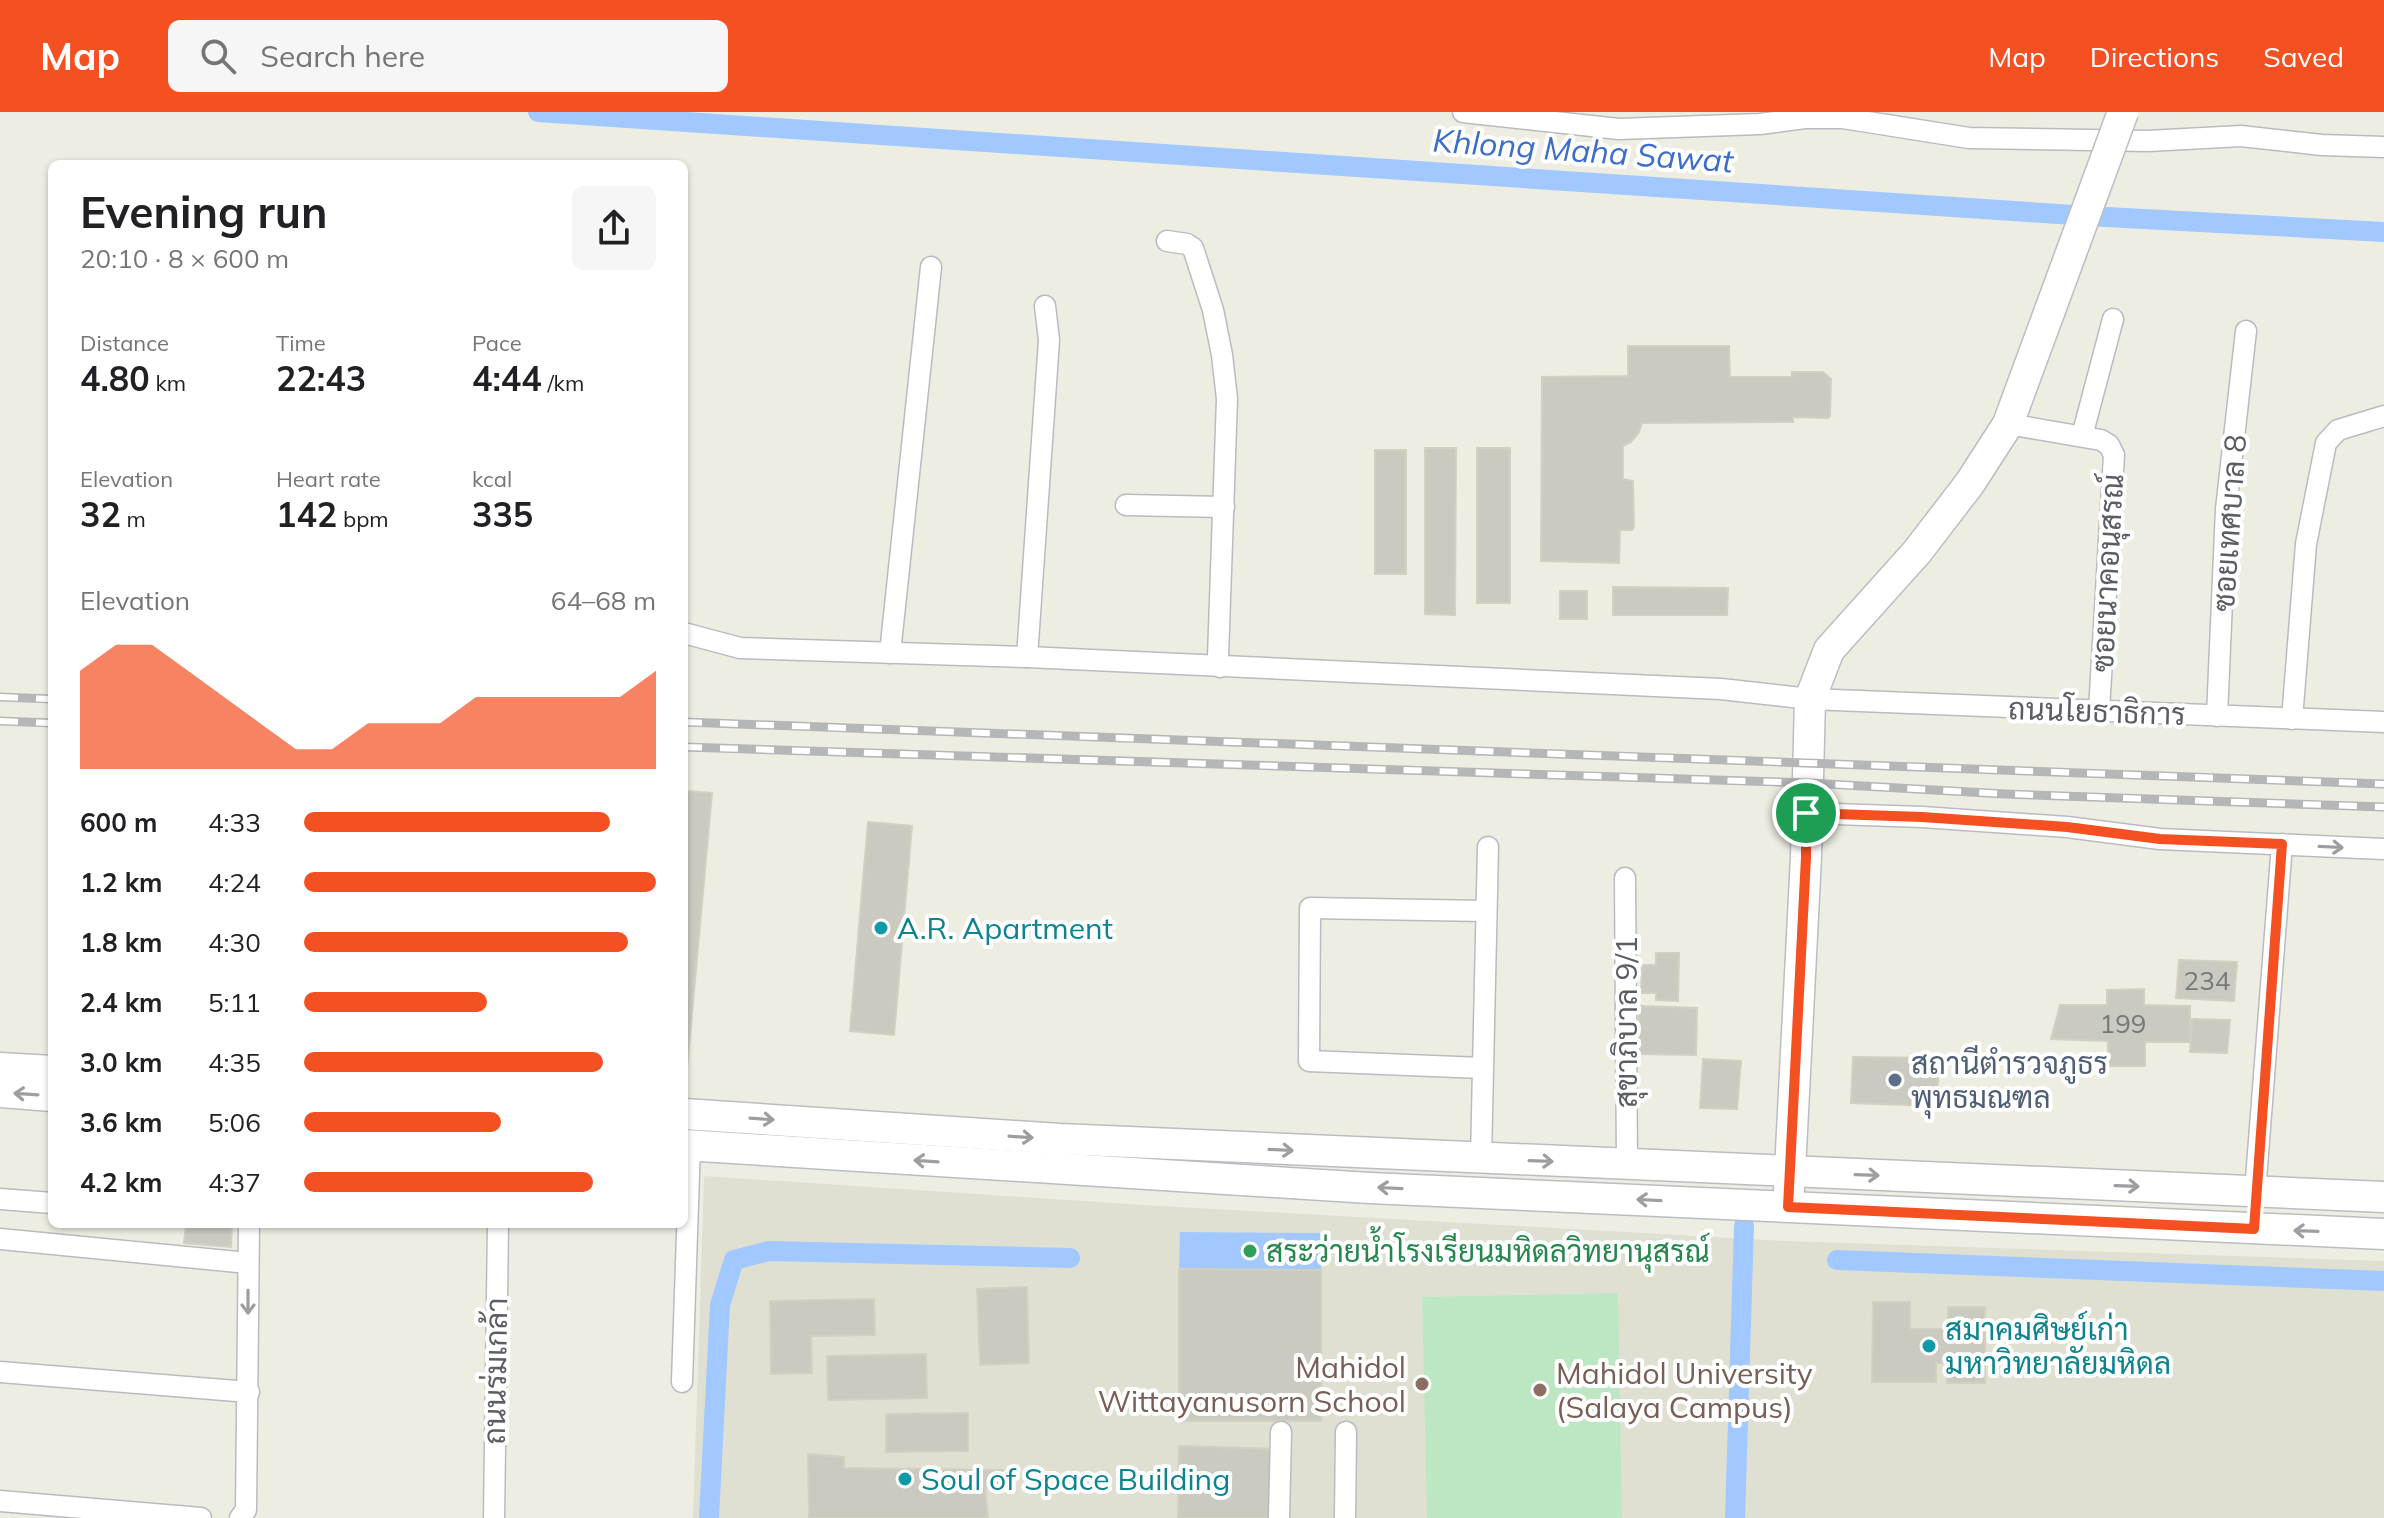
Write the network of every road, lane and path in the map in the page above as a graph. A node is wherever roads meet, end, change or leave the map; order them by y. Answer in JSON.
{"nodes":[{"id":1,"x":1463,"y":112,"type":"edge"},
{"id":2,"x":2123,"y":112,"type":"edge"},
{"id":3,"x":2384,"y":147,"type":"edge"},
{"id":4,"x":1167,"y":241,"type":"dead end"},
{"id":5,"x":931,"y":267,"type":"dead end"},
{"id":6,"x":1045,"y":306,"type":"dead end"},
{"id":7,"x":2113,"y":319,"type":"dead end"},
{"id":8,"x":2246,"y":331,"type":"dead end"},
{"id":9,"x":2384,"y":416,"type":"edge"},
{"id":10,"x":2008,"y":424,"type":"junction"},
{"id":11,"x":2082,"y":436,"type":"junction"},
{"id":12,"x":1126,"y":505,"type":"dead end"},
{"id":13,"x":1224,"y":507,"type":"junction"},
{"id":14,"x":688,"y":634,"type":"edge"},
{"id":15,"x":890,"y":653,"type":"junction"},
{"id":16,"x":1027,"y":657,"type":"junction"},
{"id":17,"x":1220,"y":667,"type":"junction"},
{"id":18,"x":1810,"y":699,"type":"junction"},
{"id":19,"x":2099,"y":711,"type":"junction"},
{"id":20,"x":2217,"y":716,"type":"junction"},
{"id":21,"x":2292,"y":719,"type":"junction"},
{"id":22,"x":2384,"y":722,"type":"edge"},
{"id":23,"x":1806,"y":813,"type":"junction"},
{"id":24,"x":2282,"y":844,"type":"junction"},
{"id":25,"x":1488,"y":847,"type":"dead end"},
{"id":26,"x":2384,"y":849,"type":"edge"},
{"id":27,"x":1625,"y":878,"type":"dead end"},
{"id":28,"x":1486,"y":911,"type":"junction"},
{"id":29,"x":0,"y":1068,"type":"edge"},
{"id":30,"x":1482,"y":1068,"type":"junction"},
{"id":31,"x":48,"y":1071,"type":"edge"},
{"id":32,"x":0,"y":1092,"type":"edge"},
{"id":33,"x":48,"y":1096,"type":"edge"},
{"id":34,"x":688,"y":1114,"type":"edge"},
{"id":35,"x":688,"y":1145,"type":"edge"},
{"id":36,"x":1481,"y":1159,"type":"junction"},
{"id":37,"x":1627,"y":1165,"type":"junction"},
{"id":38,"x":1789,"y":1172,"type":"junction"},
{"id":39,"x":2255,"y":1192,"type":"junction"},
{"id":40,"x":2384,"y":1197,"type":"edge"},
{"id":41,"x":0,"y":1199,"type":"edge"},
{"id":42,"x":48,"y":1203,"type":"edge"},
{"id":43,"x":1788,"y":1207,"type":"junction"},
{"id":44,"x":249,"y":1228,"type":"edge"},
{"id":45,"x":498,"y":1228,"type":"edge"},
{"id":46,"x":685,"y":1228,"type":"edge"},
{"id":47,"x":2254,"y":1229,"type":"junction"},
{"id":48,"x":2384,"y":1234,"type":"edge"},
{"id":49,"x":0,"y":1239,"type":"edge"},
{"id":50,"x":248,"y":1263,"type":"junction"},
{"id":51,"x":0,"y":1372,"type":"edge"},
{"id":52,"x":682,"y":1382,"type":"dead end"},
{"id":53,"x":249,"y":1392,"type":"junction"},
{"id":54,"x":1281,"y":1432,"type":"dead end"},
{"id":55,"x":1346,"y":1432,"type":"dead end"},
{"id":56,"x":0,"y":1501,"type":"edge"},
{"id":57,"x":201,"y":1518,"type":"edge"},
{"id":58,"x":240,"y":1518,"type":"edge"},
{"id":59,"x":494,"y":1518,"type":"edge"},
{"id":60,"x":1279,"y":1518,"type":"edge"},
{"id":61,"x":1345,"y":1518,"type":"edge"}],
"edges":[{"from":1,"to":3,"type":"street"},
{"from":2,"to":10,"type":"main road","bridge":true},
{"from":4,"to":13,"type":"street"},
{"from":5,"to":15,"type":"street"},
{"from":6,"to":16,"type":"street"},
{"from":7,"to":11,"type":"street"},
{"from":8,"to":20,"type":"street","name":"ซอยเทศบาล 8"},
{"from":9,"to":21,"type":"street"},
{"from":10,"to":11,"type":"street","name":"ซอยนาคอนุสรณ์"},
{"from":10,"to":18,"type":"main road"},
{"from":11,"to":19,"type":"street","name":"ซอยนาคอนุสรณ์"},
{"from":12,"to":13,"type":"street"},
{"from":13,"to":17,"type":"street"},
{"from":14,"to":15,"type":"street","name":"ถนนโยธาธิการ"},
{"from":15,"to":16,"type":"street","name":"ถนนโยธาธิการ"},
{"from":16,"to":17,"type":"street","name":"ถนนโยธาธิการ"},
{"from":17,"to":18,"type":"street","name":"ถนนโยธาธิการ"},
{"from":18,"to":19,"type":"street","name":"ถนนโยธาธิการ"},
{"from":18,"to":23,"type":"main road"},
{"from":19,"to":20,"type":"street","name":"ถนนโยธาธิการ"},
{"from":20,"to":21,"type":"street","name":"ถนนโยธาธิการ"},
{"from":21,"to":22,"type":"street","name":"ถนนโยธาธิการ"},
{"from":23,"to":24,"type":"street"},
{"from":23,"to":38,"type":"main road"},
{"from":24,"to":26,"type":"street","one_way":true},
{"from":24,"to":39,"type":"street"},
{"from":25,"to":28,"type":"street"},
{"from":27,"to":37,"type":"street","name":"สุขาภิบาล 9/1"},
{"from":28,"to":30,"type":"street"},
{"from":28,"to":30,"type":"street"},
{"from":29,"to":31,"type":"main road"},
{"from":30,"to":36,"type":"street"},
{"from":33,"to":32,"type":"main road","one_way":true},
{"from":34,"to":36,"type":"main road","one_way":true},
{"from":43,"to":35,"type":"main road","one_way":true},
{"from":36,"to":37,"type":"main road","one_way":true},
{"from":37,"to":38,"type":"main road"},
{"from":38,"to":39,"type":"main road","one_way":true},
{"from":38,"to":43,"type":"main road"},
{"from":39,"to":40,"type":"main road"},
{"from":39,"to":47,"type":"main road"},
{"from":41,"to":42,"type":"street"},
{"from":43,"to":47,"type":"main road"},
{"from":44,"to":50,"type":"street"},
{"from":45,"to":59,"type":"street","name":"ถนนร่มเกล้า"},
{"from":46,"to":52,"type":"street"},
{"from":48,"to":47,"type":"main road","one_way":true},
{"from":49,"to":50,"type":"street"},
{"from":50,"to":53,"type":"street","one_way":true},
{"from":51,"to":53,"type":"street"},
{"from":53,"to":58,"type":"street"},
{"from":54,"to":60,"type":"street"},
{"from":55,"to":61,"type":"street"},
{"from":56,"to":57,"type":"street"}]}
